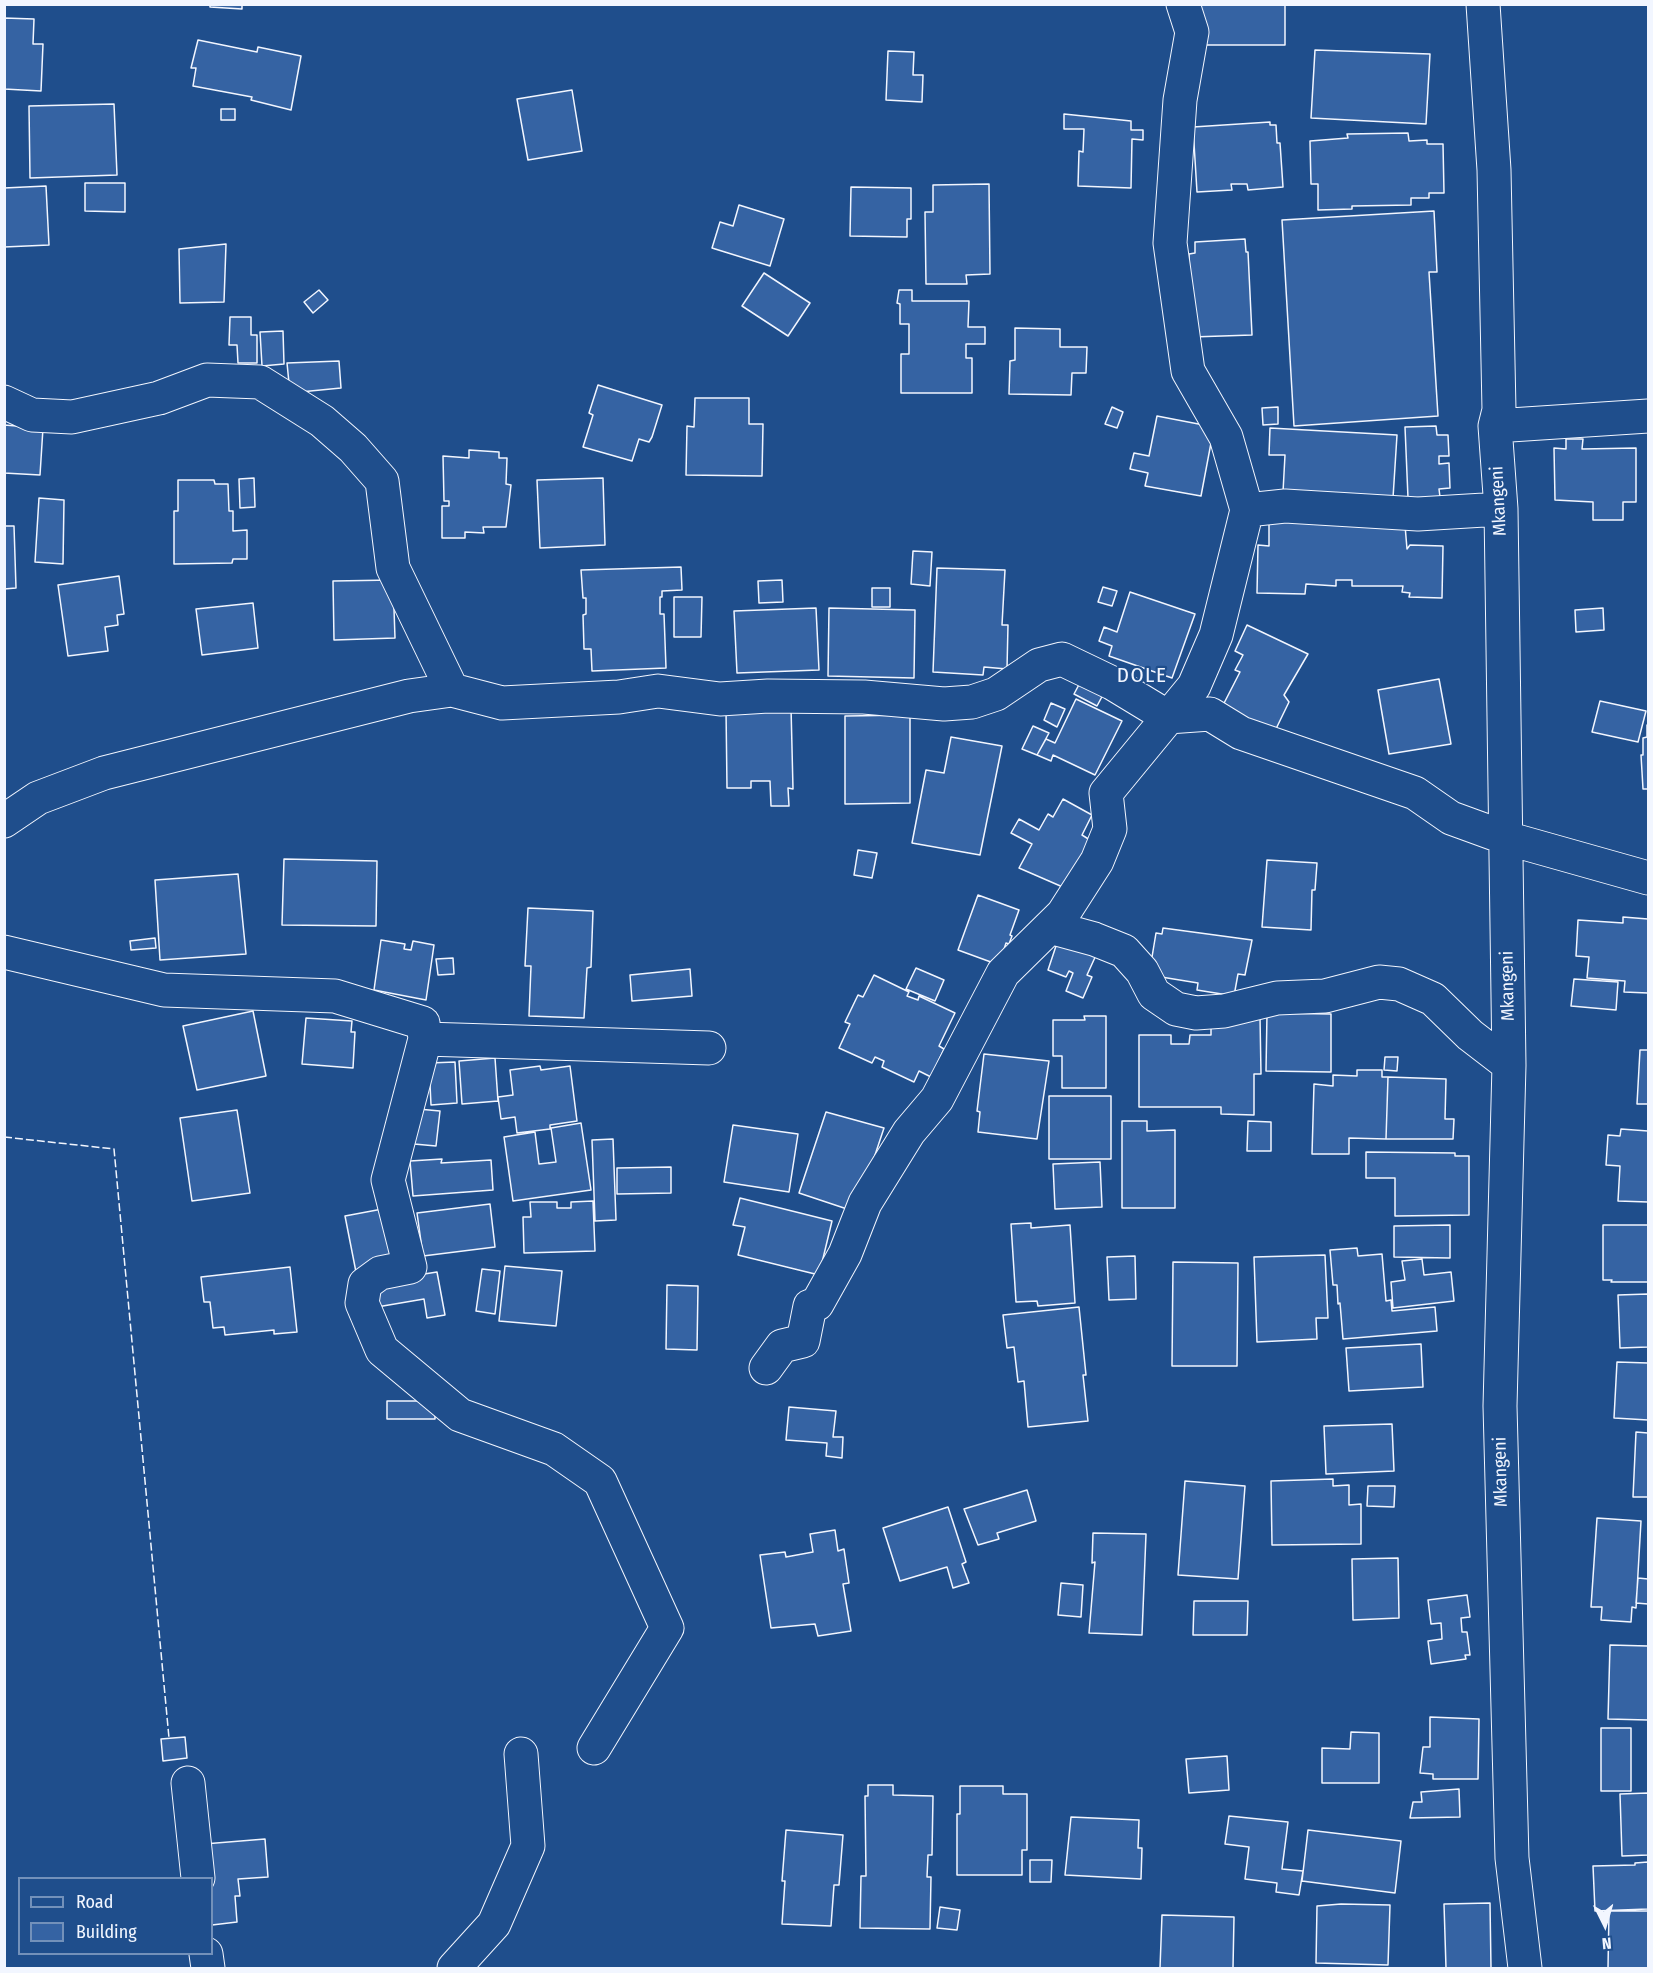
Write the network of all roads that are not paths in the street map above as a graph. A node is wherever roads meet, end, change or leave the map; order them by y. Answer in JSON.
{"nodes":[{"id":1,"x":1183,"y":4,"type":"edge"},
{"id":2,"x":1483,"y":4,"type":"edge"},
{"id":3,"x":4,"y":402,"type":"edge"},
{"id":4,"x":1648,"y":416,"type":"edge"},
{"id":5,"x":1495,"y":426,"type":"junction"},
{"id":6,"x":1501,"y":509,"type":"junction"},
{"id":7,"x":1248,"y":510,"type":"junction"},
{"id":8,"x":452,"y":690,"type":"junction"},
{"id":9,"x":1168,"y":717,"type":"junction"},
{"id":10,"x":4,"y":821,"type":"edge"},
{"id":11,"x":1506,"y":838,"type":"junction"},
{"id":12,"x":1648,"y":878,"type":"edge"},
{"id":13,"x":1050,"y":927,"type":"junction"},
{"id":14,"x":4,"y":952,"type":"edge"},
{"id":15,"x":425,"y":1040,"type":"junction"},
{"id":16,"x":709,"y":1047,"type":"dead end"},
{"id":17,"x":1509,"y":1065,"type":"junction"},
{"id":18,"x":766,"y":1368,"type":"dead end"},
{"id":19,"x":594,"y":1748,"type":"dead end"},
{"id":20,"x":521,"y":1754,"type":"dead end"},
{"id":21,"x":188,"y":1783,"type":"dead end"},
{"id":22,"x":198,"y":1877,"type":"edge"},
{"id":23,"x":454,"y":1968,"type":"edge"},
{"id":24,"x":1526,"y":1968,"type":"edge"}],
"edges":[{"from":1,"to":7,"type":"street"},
{"from":2,"to":5,"type":"street","name":"Mkangeni"},
{"from":3,"to":8,"type":"street"},
{"from":4,"to":5,"type":"street"},
{"from":5,"to":6,"type":"street","name":"Mkangeni"},
{"from":6,"to":7,"type":"street"},
{"from":6,"to":11,"type":"street","name":"Mkangeni"},
{"from":7,"to":9,"type":"street"},
{"from":8,"to":9,"type":"street"},
{"from":8,"to":10,"type":"street"},
{"from":9,"to":11,"type":"street"},
{"from":9,"to":13,"type":"street"},
{"from":11,"to":12,"type":"street"},
{"from":11,"to":17,"type":"street","name":"Mkangeni"},
{"from":13,"to":17,"type":"street"},
{"from":13,"to":18,"type":"street"},
{"from":14,"to":15,"type":"street"},
{"from":15,"to":16,"type":"street"},
{"from":15,"to":19,"type":"street"},
{"from":17,"to":24,"type":"street","name":"Mkangeni"},
{"from":20,"to":23,"type":"street"},
{"from":21,"to":22,"type":"street"}]}
